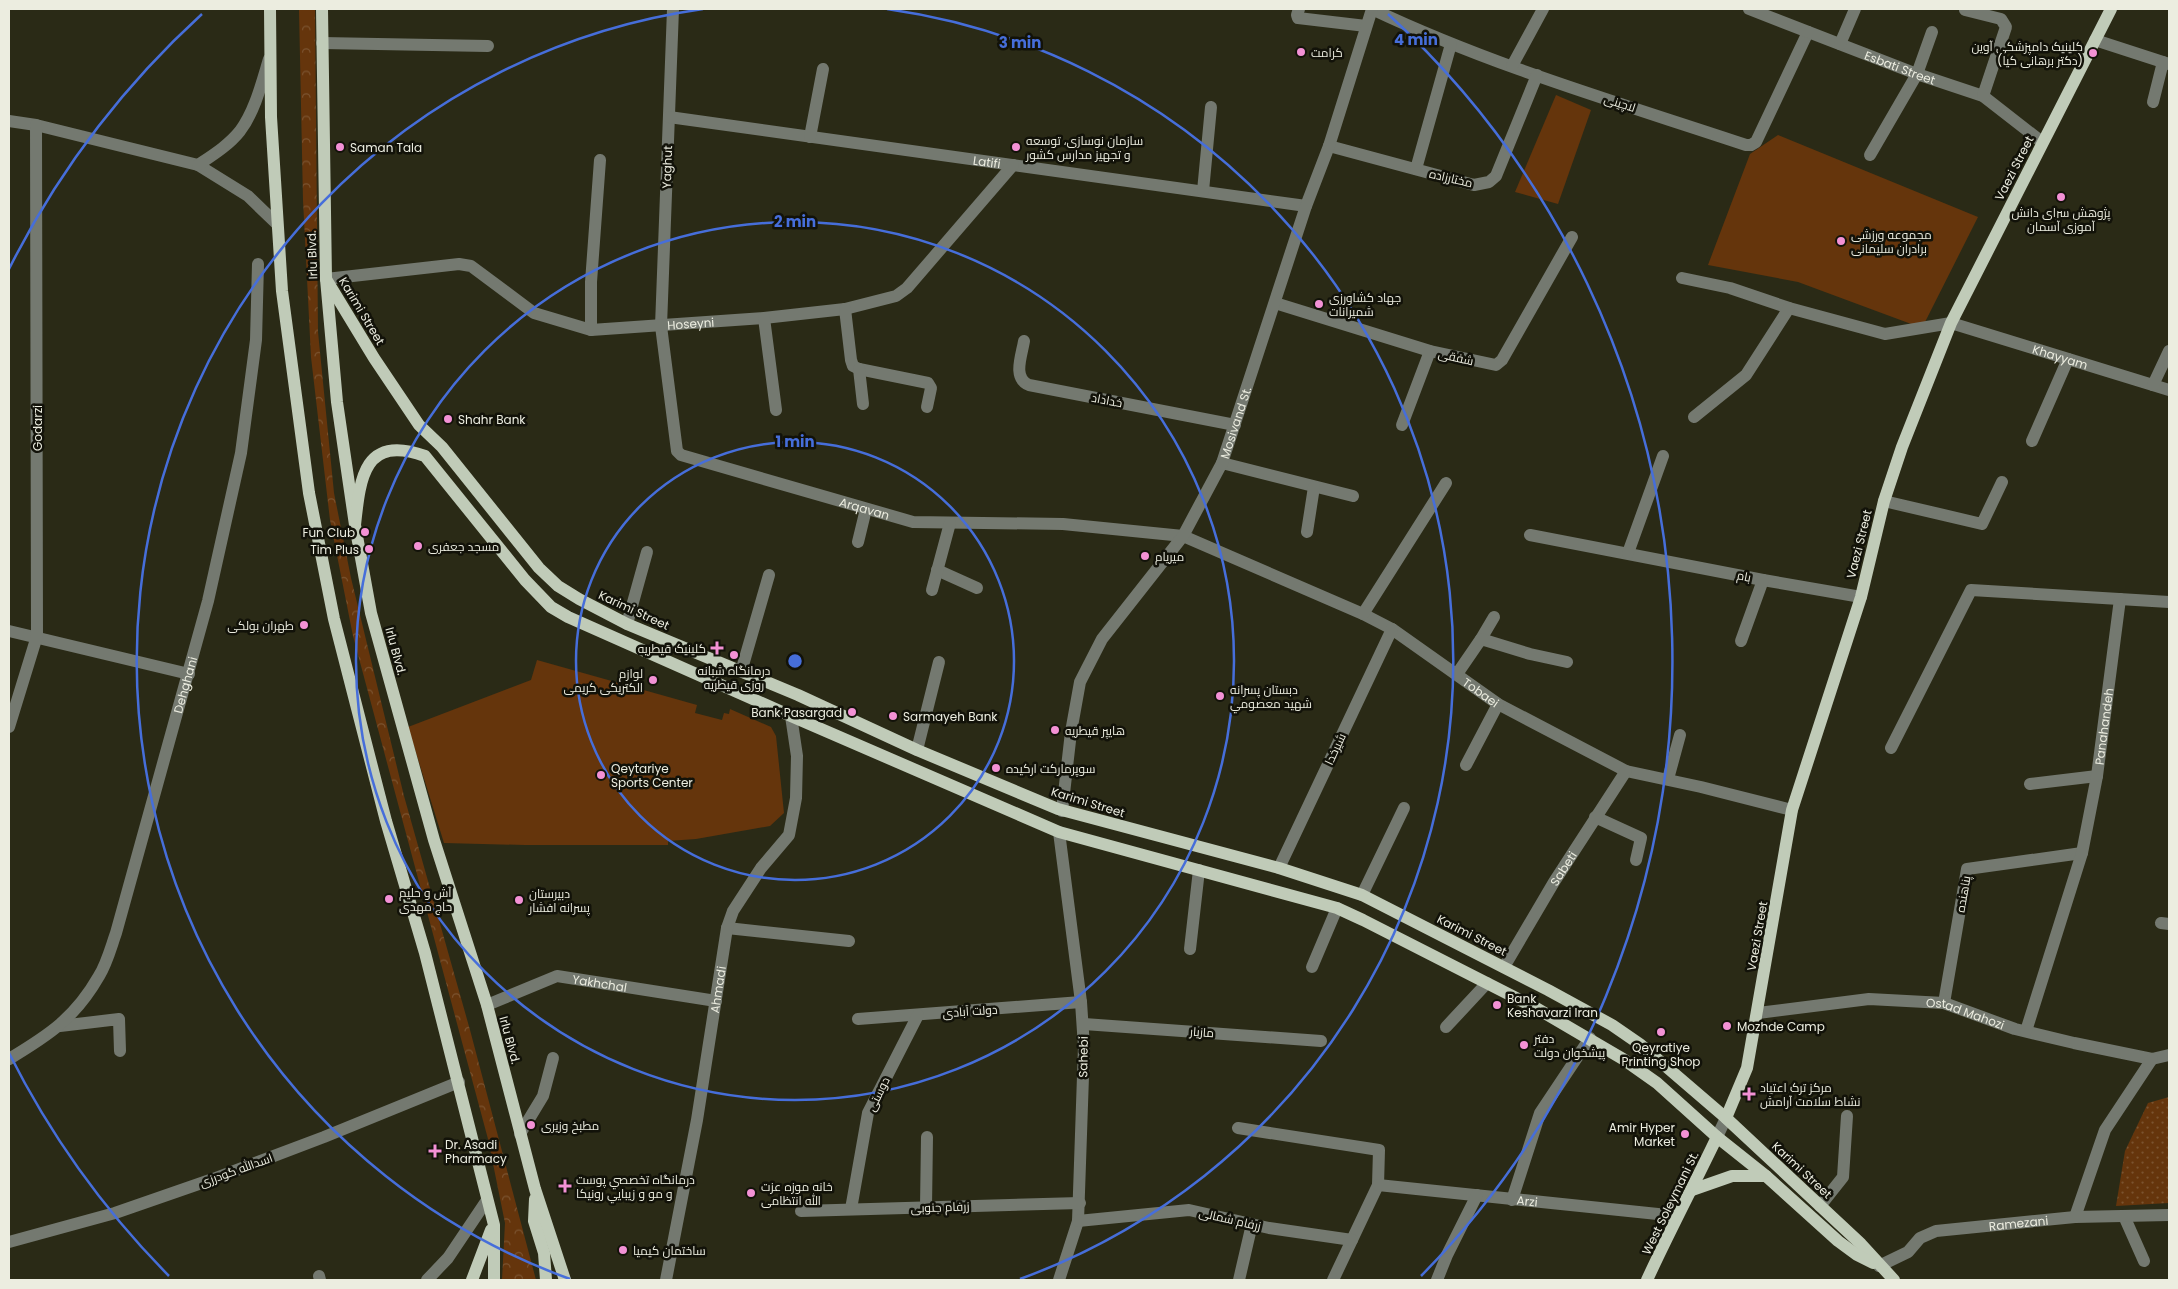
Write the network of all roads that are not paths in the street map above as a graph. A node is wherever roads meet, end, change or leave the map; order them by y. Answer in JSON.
{"nodes":[{"id":1,"x":270,"y":9,"type":"edge"},
{"id":2,"x":322,"y":9,"type":"edge"},
{"id":3,"x":674,"y":9,"type":"edge"},
{"id":4,"x":1299,"y":9,"type":"edge"},
{"id":5,"x":1372,"y":9,"type":"edge"},
{"id":6,"x":1543,"y":9,"type":"edge"},
{"id":7,"x":1749,"y":9,"type":"edge"},
{"id":8,"x":1855,"y":9,"type":"edge"},
{"id":9,"x":2111,"y":9,"type":"edge"},
{"id":10,"x":1965,"y":10,"type":"dead end"},
{"id":11,"x":1366,"y":26,"type":"junction"},
{"id":12,"x":1808,"y":32,"type":"junction"},
{"id":13,"x":1932,"y":32,"type":"dead end"},
{"id":14,"x":2095,"y":40,"type":"junction"},
{"id":15,"x":322,"y":43,"type":"junction"},
{"id":16,"x":1451,"y":44,"type":"junction"},
{"id":17,"x":1840,"y":44,"type":"junction"},
{"id":18,"x":488,"y":46,"type":"dead end"},
{"id":19,"x":270,"y":56,"type":"junction"},
{"id":20,"x":2166,"y":63,"type":"edge"},
{"id":21,"x":1512,"y":66,"type":"junction"},
{"id":22,"x":822,"y":69,"type":"dead end"},
{"id":23,"x":1917,"y":74,"type":"junction"},
{"id":24,"x":1537,"y":75,"type":"junction"},
{"id":25,"x":1983,"y":96,"type":"junction"},
{"id":26,"x":2153,"y":102,"type":"dead end"},
{"id":27,"x":1211,"y":107,"type":"dead end"},
{"id":28,"x":669,"y":117,"type":"junction"},
{"id":29,"x":9,"y":121,"type":"edge"},
{"id":30,"x":36,"y":125,"type":"junction"},
{"id":31,"x":810,"y":137,"type":"junction"},
{"id":32,"x":2042,"y":142,"type":"junction"},
{"id":33,"x":1329,"y":146,"type":"junction"},
{"id":34,"x":1870,"y":154,"type":"dead end"},
{"id":35,"x":600,"y":160,"type":"dead end"},
{"id":36,"x":198,"y":165,"type":"junction"},
{"id":37,"x":1013,"y":165,"type":"junction"},
{"id":38,"x":1416,"y":169,"type":"junction"},
{"id":39,"x":1204,"y":191,"type":"junction"},
{"id":40,"x":1306,"y":206,"type":"junction"},
{"id":41,"x":277,"y":224,"type":"junction"},
{"id":42,"x":1572,"y":237,"type":"dead end"},
{"id":43,"x":258,"y":264,"type":"dead end"},
{"id":44,"x":1682,"y":278,"type":"dead end"},
{"id":45,"x":326,"y":279,"type":"junction"},
{"id":46,"x":1275,"y":303,"type":"junction"},
{"id":47,"x":1789,"y":308,"type":"junction"},
{"id":48,"x":845,"y":309,"type":"junction"},
{"id":49,"x":764,"y":318,"type":"junction"},
{"id":50,"x":1952,"y":323,"type":"junction"},
{"id":51,"x":661,"y":326,"type":"junction"},
{"id":52,"x":591,"y":330,"type":"junction"},
{"id":53,"x":1024,"y":340,"type":"dead end"},
{"id":54,"x":1430,"y":351,"type":"junction"},
{"id":55,"x":2169,"y":351,"type":"edge"},
{"id":56,"x":2068,"y":359,"type":"junction"},
{"id":57,"x":859,"y":369,"type":"junction"},
{"id":58,"x":2153,"y":385,"type":"junction"},
{"id":59,"x":2169,"y":390,"type":"edge"},
{"id":60,"x":863,"y":404,"type":"dead end"},
{"id":61,"x":927,"y":407,"type":"dead end"},
{"id":62,"x":776,"y":410,"type":"dead end"},
{"id":63,"x":1694,"y":417,"type":"dead end"},
{"id":64,"x":1235,"y":425,"type":"junction"},
{"id":65,"x":1402,"y":425,"type":"dead end"},
{"id":66,"x":2032,"y":441,"type":"dead end"},
{"id":67,"x":1664,"y":456,"type":"dead end"},
{"id":68,"x":1222,"y":463,"type":"junction"},
{"id":69,"x":2002,"y":482,"type":"dead end"},
{"id":70,"x":1446,"y":483,"type":"dead end"},
{"id":71,"x":1314,"y":487,"type":"junction"},
{"id":72,"x":1353,"y":496,"type":"dead end"},
{"id":73,"x":1884,"y":502,"type":"junction"},
{"id":74,"x":866,"y":508,"type":"junction"},
{"id":75,"x":950,"y":523,"type":"junction"},
{"id":76,"x":355,"y":525,"type":"junction"},
{"id":77,"x":1307,"y":532,"type":"dead end"},
{"id":78,"x":1530,"y":534,"type":"dead end"},
{"id":79,"x":1184,"y":536,"type":"junction"},
{"id":80,"x":858,"y":542,"type":"dead end"},
{"id":81,"x":647,"y":552,"type":"dead end"},
{"id":82,"x":1628,"y":553,"type":"junction"},
{"id":83,"x":937,"y":570,"type":"junction"},
{"id":84,"x":769,"y":575,"type":"dead end"},
{"id":85,"x":1763,"y":580,"type":"junction"},
{"id":86,"x":977,"y":588,"type":"dead end"},
{"id":87,"x":932,"y":590,"type":"dead end"},
{"id":88,"x":1861,"y":596,"type":"junction"},
{"id":89,"x":2120,"y":599,"type":"junction"},
{"id":90,"x":2169,"y":602,"type":"edge"},
{"id":91,"x":1363,"y":614,"type":"junction"},
{"id":92,"x":1494,"y":617,"type":"dead end"},
{"id":93,"x":627,"y":624,"type":"junction"},
{"id":94,"x":1392,"y":630,"type":"junction"},
{"id":95,"x":9,"y":631,"type":"edge"},
{"id":96,"x":37,"y":636,"type":"junction"},
{"id":97,"x":1481,"y":639,"type":"junction"},
{"id":98,"x":1741,"y":641,"type":"dead end"},
{"id":99,"x":939,"y":662,"type":"dead end"},
{"id":100,"x":1568,"y":662,"type":"dead end"},
{"id":101,"x":741,"y":672,"type":"junction"},
{"id":102,"x":189,"y":674,"type":"junction"},
{"id":103,"x":1457,"y":674,"type":"junction"},
{"id":104,"x":1498,"y":704,"type":"junction"},
{"id":105,"x":791,"y":716,"type":"junction"},
{"id":106,"x":9,"y":727,"type":"edge"},
{"id":107,"x":1680,"y":735,"type":"dead end"},
{"id":108,"x":1891,"y":748,"type":"dead end"},
{"id":109,"x":917,"y":750,"type":"junction"},
{"id":110,"x":1466,"y":765,"type":"dead end"},
{"id":111,"x":1626,"y":771,"type":"junction"},
{"id":112,"x":2097,"y":776,"type":"junction"},
{"id":113,"x":1668,"y":780,"type":"junction"},
{"id":114,"x":2030,"y":784,"type":"dead end"},
{"id":115,"x":1404,"y":808,"type":"dead end"},
{"id":116,"x":1792,"y":810,"type":"junction"},
{"id":117,"x":1062,"y":811,"type":"junction"},
{"id":118,"x":1595,"y":817,"type":"junction"},
{"id":119,"x":1059,"y":832,"type":"junction"},
{"id":120,"x":2082,"y":853,"type":"junction"},
{"id":121,"x":1636,"y":860,"type":"dead end"},
{"id":122,"x":1279,"y":868,"type":"junction"},
{"id":123,"x":1198,"y":870,"type":"junction"},
{"id":124,"x":1362,"y":895,"type":"junction"},
{"id":125,"x":1337,"y":908,"type":"junction"},
{"id":126,"x":727,"y":928,"type":"junction"},
{"id":127,"x":849,"y":941,"type":"dead end"},
{"id":128,"x":1190,"y":950,"type":"dead end"},
{"id":129,"x":1312,"y":967,"type":"dead end"},
{"id":130,"x":1504,"y":967,"type":"junction"},
{"id":131,"x":1487,"y":983,"type":"junction"},
{"id":132,"x":716,"y":1001,"type":"junction"},
{"id":133,"x":1081,"y":1002,"type":"junction"},
{"id":134,"x":1944,"y":1003,"type":"junction"},
{"id":135,"x":487,"y":1005,"type":"junction"},
{"id":136,"x":1758,"y":1013,"type":"junction"},
{"id":137,"x":918,"y":1014,"type":"junction"},
{"id":138,"x":858,"y":1019,"type":"dead end"},
{"id":139,"x":1084,"y":1024,"type":"junction"},
{"id":140,"x":60,"y":1026,"type":"junction"},
{"id":141,"x":1446,"y":1027,"type":"dead end"},
{"id":142,"x":2026,"y":1031,"type":"junction"},
{"id":143,"x":1590,"y":1038,"type":"junction"},
{"id":144,"x":1321,"y":1041,"type":"dead end"},
{"id":145,"x":120,"y":1051,"type":"dead end"},
{"id":146,"x":2169,"y":1055,"type":"edge"},
{"id":147,"x":553,"y":1058,"type":"dead end"},
{"id":148,"x":9,"y":1059,"type":"edge"},
{"id":149,"x":2152,"y":1059,"type":"junction"},
{"id":150,"x":458,"y":1082,"type":"junction"},
{"id":151,"x":1847,"y":1116,"type":"dead end"},
{"id":152,"x":1726,"y":1118,"type":"junction"},
{"id":153,"x":1238,"y":1128,"type":"dead end"},
{"id":154,"x":520,"y":1134,"type":"junction"},
{"id":155,"x":927,"y":1137,"type":"dead end"},
{"id":156,"x":1717,"y":1137,"type":"junction"},
{"id":157,"x":1766,"y":1176,"type":"junction"},
{"id":158,"x":1378,"y":1185,"type":"junction"},
{"id":159,"x":535,"y":1189,"type":"junction"},
{"id":160,"x":1692,"y":1190,"type":"junction"},
{"id":161,"x":1477,"y":1195,"type":"junction"},
{"id":162,"x":487,"y":1200,"type":"junction"},
{"id":163,"x":1512,"y":1200,"type":"junction"},
{"id":164,"x":1080,"y":1203,"type":"junction"},
{"id":165,"x":1820,"y":1206,"type":"junction"},
{"id":166,"x":926,"y":1207,"type":"junction"},
{"id":167,"x":851,"y":1209,"type":"junction"},
{"id":168,"x":801,"y":1210,"type":"dead end"},
{"id":169,"x":2169,"y":1215,"type":"edge"},
{"id":170,"x":1676,"y":1216,"type":"junction"},
{"id":171,"x":2124,"y":1216,"type":"junction"},
{"id":172,"x":2075,"y":1217,"type":"junction"},
{"id":173,"x":1078,"y":1221,"type":"junction"},
{"id":174,"x":1252,"y":1224,"type":"junction"},
{"id":175,"x":494,"y":1225,"type":"junction"},
{"id":176,"x":1352,"y":1240,"type":"junction"},
{"id":177,"x":9,"y":1242,"type":"edge"},
{"id":178,"x":2144,"y":1261,"type":"dead end"},
{"id":179,"x":1879,"y":1266,"type":"junction"},
{"id":180,"x":427,"y":1280,"type":"edge"},
{"id":181,"x":472,"y":1280,"type":"edge"},
{"id":182,"x":494,"y":1280,"type":"edge"},
{"id":183,"x":546,"y":1280,"type":"edge"},
{"id":184,"x":564,"y":1280,"type":"edge"},
{"id":185,"x":666,"y":1280,"type":"edge"},
{"id":186,"x":1059,"y":1280,"type":"edge"},
{"id":187,"x":1239,"y":1280,"type":"edge"},
{"id":188,"x":1333,"y":1280,"type":"edge"},
{"id":189,"x":1436,"y":1280,"type":"edge"},
{"id":190,"x":1647,"y":1280,"type":"edge"},
{"id":191,"x":1894,"y":1280,"type":"edge"}],
"edges":[{"from":1,"to":19,"type":"main road"},
{"from":2,"to":15,"type":"main road","name":"Irlu Blvd."},
{"from":3,"to":28,"type":"street","name":"Yaghut"},
{"from":4,"to":11,"type":"street"},
{"from":5,"to":11,"type":"street","name":"Mosivand St."},
{"from":5,"to":16,"type":"street","name":"لاچینی"},
{"from":6,"to":21,"type":"street"},
{"from":7,"to":12,"type":"street","name":"Esbati Street"},
{"from":8,"to":17,"type":"street"},
{"from":9,"to":14,"type":"main road","name":"Vaezi Street"},
{"from":10,"to":25,"type":"street"},
{"from":11,"to":33,"type":"street","name":"Mosivand St."},
{"from":12,"to":17,"type":"street","name":"Esbati Street"},
{"from":12,"to":24,"type":"street","name":"لاچینی"},
{"from":13,"to":23,"type":"street"},
{"from":14,"to":20,"type":"street"},
{"from":14,"to":32,"type":"main road","name":"Vaezi Street"},
{"from":15,"to":18,"type":"street"},
{"from":15,"to":45,"type":"main road","name":"Irlu Blvd."},
{"from":16,"to":21,"type":"street","name":"لاچینی"},
{"from":16,"to":38,"type":"street"},
{"from":17,"to":23,"type":"street","name":"Esbati Street"},
{"from":19,"to":36,"type":"street"},
{"from":19,"to":41,"type":"main road"},
{"from":20,"to":26,"type":"street"},
{"from":21,"to":24,"type":"street","name":"لاچینی"},
{"from":22,"to":31,"type":"street"},
{"from":23,"to":25,"type":"street","name":"Esbati Street"},
{"from":23,"to":34,"type":"street"},
{"from":24,"to":38,"type":"street","name":"مختارزاده"},
{"from":25,"to":32,"type":"street","name":"Esbati Street"},
{"from":27,"to":39,"type":"street"},
{"from":28,"to":31,"type":"street","name":"Latifi"},
{"from":28,"to":51,"type":"street","name":"Yaghut"},
{"from":29,"to":30,"type":"street"},
{"from":30,"to":36,"type":"street"},
{"from":30,"to":96,"type":"street","name":"Godarzi"},
{"from":31,"to":37,"type":"street","name":"Latifi"},
{"from":32,"to":50,"type":"main road","name":"Vaezi Street"},
{"from":33,"to":38,"type":"street","name":"مختارزاده"},
{"from":33,"to":40,"type":"street","name":"Mosivand St."},
{"from":35,"to":52,"type":"street"},
{"from":36,"to":41,"type":"street"},
{"from":37,"to":39,"type":"street","name":"Latifi"},
{"from":37,"to":48,"type":"street","name":"Hoseyni"},
{"from":39,"to":40,"type":"street","name":"Latifi"},
{"from":40,"to":46,"type":"street","name":"Mosivand St."},
{"from":41,"to":150,"type":"main road"},
{"from":42,"to":54,"type":"street","name":"شفقی"},
{"from":43,"to":102,"type":"street","name":"Dehghani"},
{"from":44,"to":47,"type":"street"},
{"from":45,"to":52,"type":"street","name":"Hoseyni"},
{"from":45,"to":76,"type":"main road","name":"Irlu Blvd."},
{"from":45,"to":93,"type":"main road","name":"Karimi Street"},
{"from":46,"to":54,"type":"street","name":"شفقی"},
{"from":46,"to":64,"type":"street","name":"Mosivand St."},
{"from":47,"to":50,"type":"street"},
{"from":47,"to":63,"type":"street"},
{"from":48,"to":49,"type":"street","name":"Hoseyni"},
{"from":48,"to":57,"type":"street"},
{"from":49,"to":51,"type":"street","name":"Hoseyni"},
{"from":49,"to":62,"type":"street"},
{"from":50,"to":56,"type":"street","name":"Khayyam"},
{"from":50,"to":73,"type":"main road","name":"Vaezi Street"},
{"from":51,"to":52,"type":"street","name":"Hoseyni"},
{"from":51,"to":74,"type":"street","name":"Arqavan"},
{"from":53,"to":64,"type":"street","name":"خداداد"},
{"from":54,"to":65,"type":"street"},
{"from":55,"to":58,"type":"street"},
{"from":56,"to":58,"type":"street","name":"Khayyam"},
{"from":56,"to":66,"type":"street"},
{"from":57,"to":60,"type":"street"},
{"from":57,"to":61,"type":"street"},
{"from":58,"to":59,"type":"street","name":"Khayyam"},
{"from":64,"to":68,"type":"street","name":"Mosivand St."},
{"from":67,"to":82,"type":"street"},
{"from":68,"to":71,"type":"street"},
{"from":68,"to":79,"type":"street","name":"Mosivand St."},
{"from":69,"to":73,"type":"street"},
{"from":70,"to":91,"type":"street"},
{"from":71,"to":72,"type":"street"},
{"from":71,"to":77,"type":"street"},
{"from":73,"to":88,"type":"main road","name":"Vaezi Street"},
{"from":74,"to":75,"type":"street","name":"Arqavan"},
{"from":74,"to":80,"type":"street"},
{"from":75,"to":79,"type":"street","name":"Arqavan"},
{"from":75,"to":83,"type":"street"},
{"from":76,"to":105,"type":"main road","name":"Karimi Street"},
{"from":76,"to":135,"type":"main road","name":"Irlu Blvd."},
{"from":78,"to":82,"type":"street","name":"بام"},
{"from":79,"to":91,"type":"street","name":"Tobaei"},
{"from":79,"to":117,"type":"street","name":"Mosivand St."},
{"from":81,"to":93,"type":"street"},
{"from":82,"to":85,"type":"street","name":"بام"},
{"from":83,"to":86,"type":"street"},
{"from":83,"to":87,"type":"street"},
{"from":84,"to":101,"type":"street"},
{"from":85,"to":88,"type":"street","name":"بام"},
{"from":85,"to":98,"type":"street"},
{"from":88,"to":116,"type":"main road","name":"Vaezi Street"},
{"from":89,"to":90,"type":"street"},
{"from":89,"to":108,"type":"street"},
{"from":89,"to":112,"type":"street","name":"Panahandeh"},
{"from":91,"to":94,"type":"street","name":"Tobaei"},
{"from":92,"to":97,"type":"street"},
{"from":93,"to":101,"type":"main road","name":"Karimi Street"},
{"from":94,"to":103,"type":"street","name":"Tobaei"},
{"from":94,"to":122,"type":"street","name":"شیرخدا"},
{"from":95,"to":96,"type":"street"},
{"from":96,"to":102,"type":"street"},
{"from":96,"to":106,"type":"street","name":"Godarzi"},
{"from":97,"to":100,"type":"street"},
{"from":97,"to":103,"type":"street"},
{"from":99,"to":109,"type":"street"},
{"from":101,"to":109,"type":"main road","name":"Karimi Street"},
{"from":102,"to":140,"type":"street","name":"Dehghani"},
{"from":103,"to":104,"type":"street","name":"Tobaei"},
{"from":104,"to":110,"type":"street"},
{"from":104,"to":111,"type":"street","name":"Tobaei"},
{"from":105,"to":119,"type":"main road","name":"Karimi Street"},
{"from":105,"to":126,"type":"street","name":"Ahmadi"},
{"from":107,"to":113,"type":"street"},
{"from":109,"to":117,"type":"main road","name":"Karimi Street"},
{"from":111,"to":113,"type":"street","name":"Tobaei"},
{"from":111,"to":118,"type":"street","name":"Sabeti"},
{"from":112,"to":114,"type":"street"},
{"from":112,"to":120,"type":"street","name":"Panahandeh"},
{"from":113,"to":116,"type":"street","name":"Tobaei"},
{"from":115,"to":124,"type":"street"},
{"from":116,"to":136,"type":"main road","name":"Vaezi Street"},
{"from":117,"to":119,"type":"main road"},
{"from":117,"to":122,"type":"main road","name":"Karimi Street"},
{"from":118,"to":121,"type":"street"},
{"from":118,"to":130,"type":"street","name":"Sabeti"},
{"from":119,"to":123,"type":"main road","name":"Karimi Street"},
{"from":119,"to":133,"type":"street","name":"Sahebi"},
{"from":120,"to":134,"type":"street","name":"پناهنده"},
{"from":120,"to":142,"type":"street","name":"Panahandeh"},
{"from":122,"to":124,"type":"main road","name":"Karimi Street"},
{"from":123,"to":125,"type":"main road","name":"Karimi Street"},
{"from":123,"to":128,"type":"street"},
{"from":124,"to":130,"type":"main road","name":"Karimi Street"},
{"from":125,"to":129,"type":"street"},
{"from":125,"to":131,"type":"main road","name":"Karimi Street"},
{"from":126,"to":127,"type":"street"},
{"from":126,"to":132,"type":"street","name":"Ahmadi"},
{"from":130,"to":152,"type":"main road","name":"Karimi Street"},
{"from":131,"to":141,"type":"street"},
{"from":131,"to":143,"type":"main road","name":"Karimi Street"},
{"from":132,"to":135,"type":"street","name":"Yakhchal"},
{"from":132,"to":185,"type":"street","name":"Ahmadi"},
{"from":133,"to":137,"type":"street","name":"دولت آبادی"},
{"from":133,"to":139,"type":"street","name":"Sahebi"},
{"from":134,"to":136,"type":"street","name":"Ostad Mahozi"},
{"from":134,"to":142,"type":"street","name":"Ostad Mahozi"},
{"from":135,"to":154,"type":"main road","name":"Irlu Blvd."},
{"from":136,"to":152,"type":"main road","name":"Vaezi Street"},
{"from":137,"to":138,"type":"street","name":"دولت آبادی"},
{"from":137,"to":167,"type":"street","name":"دوستی"},
{"from":139,"to":144,"type":"street","name":"مازیار"},
{"from":139,"to":164,"type":"street","name":"Sahebi"},
{"from":140,"to":145,"type":"street"},
{"from":140,"to":148,"type":"street","name":"Dehghani"},
{"from":142,"to":149,"type":"street","name":"Ostad Mahozi"},
{"from":143,"to":156,"type":"main road","name":"Karimi Street"},
{"from":143,"to":163,"type":"street"},
{"from":146,"to":149,"type":"street","name":"Ostad Mahozi"},
{"from":147,"to":154,"type":"street"},
{"from":149,"to":172,"type":"street"},
{"from":150,"to":162,"type":"main road"},
{"from":150,"to":177,"type":"street","name":"اسدالله گودرزی"},
{"from":151,"to":165,"type":"street"},
{"from":152,"to":156,"type":"street"},
{"from":152,"to":165,"type":"main road","name":"Karimi Street"},
{"from":153,"to":158,"type":"street"},
{"from":154,"to":159,"type":"main road","name":"Irlu Blvd."},
{"from":155,"to":166,"type":"street"},
{"from":156,"to":157,"type":"main road","name":"Karimi Street"},
{"from":156,"to":160,"type":"main road","name":"West Soleymani St."},
{"from":157,"to":160,"type":"main road"},
{"from":157,"to":179,"type":"main road","name":"Karimi Street"},
{"from":158,"to":161,"type":"street","name":"Arzi"},
{"from":158,"to":176,"type":"street"},
{"from":159,"to":183,"type":"main road"},
{"from":159,"to":184,"type":"main road","name":"Irlu Blvd."},
{"from":160,"to":170,"type":"main road","name":"West Soleymani St."},
{"from":161,"to":163,"type":"street","name":"Arzi"},
{"from":161,"to":189,"type":"street"},
{"from":162,"to":175,"type":"main road"},
{"from":162,"to":180,"type":"street"},
{"from":163,"to":170,"type":"street","name":"Arzi"},
{"from":164,"to":166,"type":"street","name":"زرفام جنوبی"},
{"from":164,"to":173,"type":"street","name":"Sahebi"},
{"from":165,"to":179,"type":"main road","name":"Karimi Street"},
{"from":166,"to":167,"type":"street","name":"زرفام جنوبی"},
{"from":167,"to":168,"type":"street","name":"زرفام جنوبی"},
{"from":169,"to":171,"type":"street","name":"Ramezani"},
{"from":170,"to":190,"type":"main road","name":"West Soleymani St."},
{"from":171,"to":172,"type":"street","name":"Ramezani"},
{"from":171,"to":178,"type":"street"},
{"from":172,"to":179,"type":"street","name":"Ramezani"},
{"from":173,"to":174,"type":"street","name":"زرفام شمالی"},
{"from":173,"to":186,"type":"street","name":"Sahebi"},
{"from":174,"to":176,"type":"street","name":"زرفام شمالی"},
{"from":174,"to":187,"type":"street"},
{"from":175,"to":181,"type":"main road"},
{"from":175,"to":182,"type":"main road"},
{"from":176,"to":188,"type":"street"},
{"from":179,"to":191,"type":"main road","name":"Karimi Street"}]}
